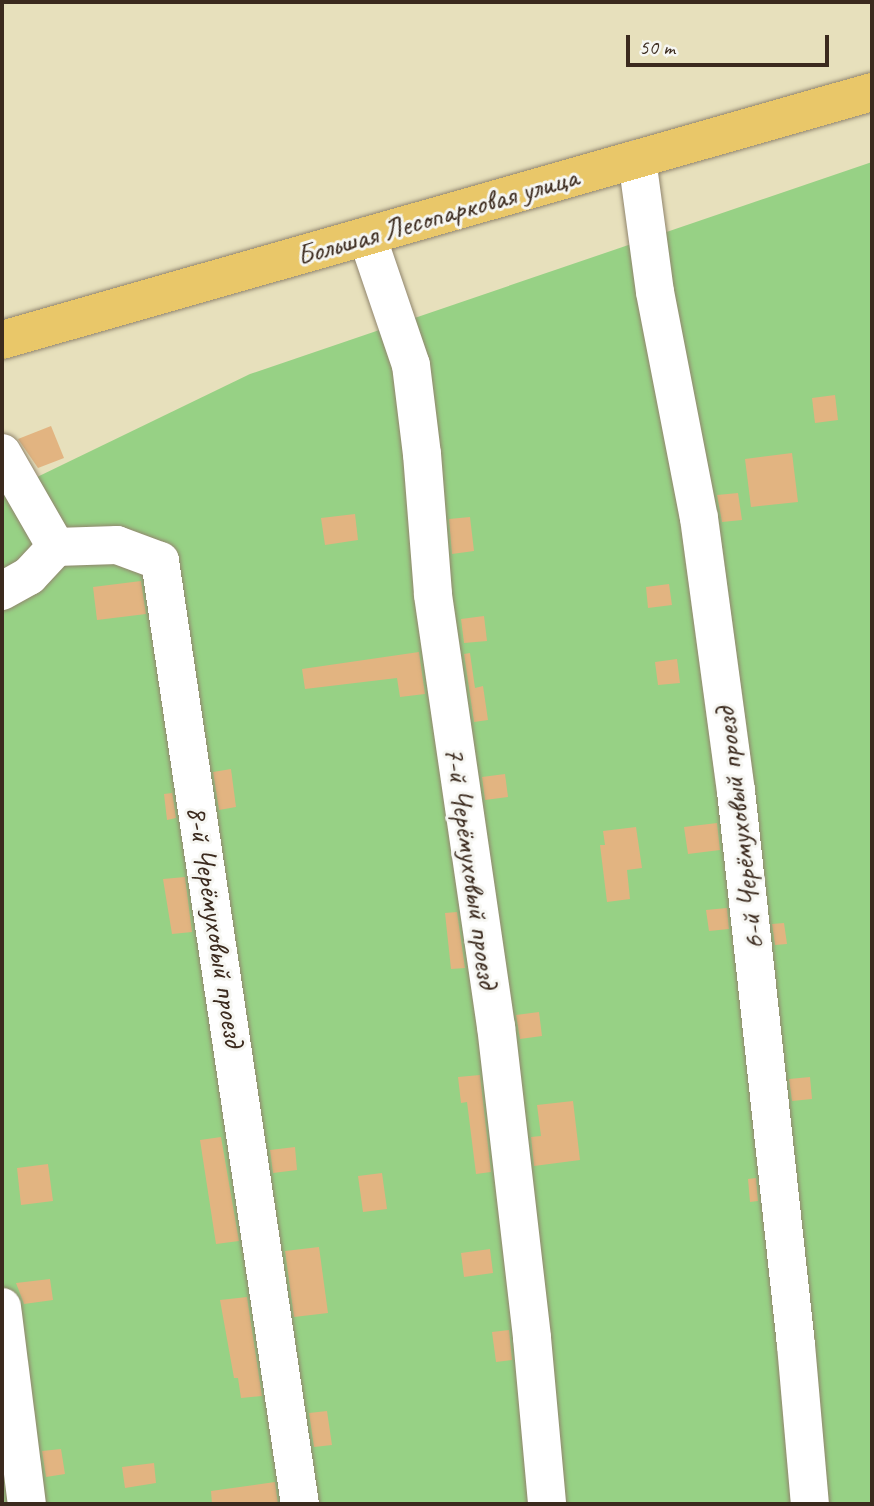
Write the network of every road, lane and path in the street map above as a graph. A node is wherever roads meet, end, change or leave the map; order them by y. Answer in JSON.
{"nodes":[{"id":1,"x":872,"y":92,"type":"edge"},
{"id":2,"x":637,"y":159,"type":"junction"},
{"id":3,"x":367,"y":236,"type":"junction"},
{"id":4,"x":2,"y":340,"type":"edge"},
{"id":5,"x":2,"y":453,"type":"edge"},
{"id":6,"x":56,"y":547,"type":"junction"},
{"id":7,"x":2,"y":591,"type":"edge"},
{"id":8,"x":2,"y":1307,"type":"edge"},
{"id":9,"x":27,"y":1504,"type":"edge"},
{"id":10,"x":300,"y":1504,"type":"edge"},
{"id":11,"x":547,"y":1504,"type":"edge"},
{"id":12,"x":810,"y":1504,"type":"edge"}],
"edges":[{"from":1,"to":2,"type":"main road","name":"Большая Лесопарковая улица"},
{"from":2,"to":3,"type":"main road","name":"Большая Лесопарковая улица"},
{"from":2,"to":12,"type":"lane","name":"6-й Черёмуховый проезд"},
{"from":3,"to":4,"type":"main road","name":"Большая Лесопарковая улица"},
{"from":3,"to":11,"type":"lane","name":"7-й Черёмуховый проезд"},
{"from":5,"to":6,"type":"lane"},
{"from":6,"to":7,"type":"lane"},
{"from":6,"to":10,"type":"lane","name":"8-й Черёмуховый проезд"},
{"from":8,"to":9,"type":"lane"}]}
